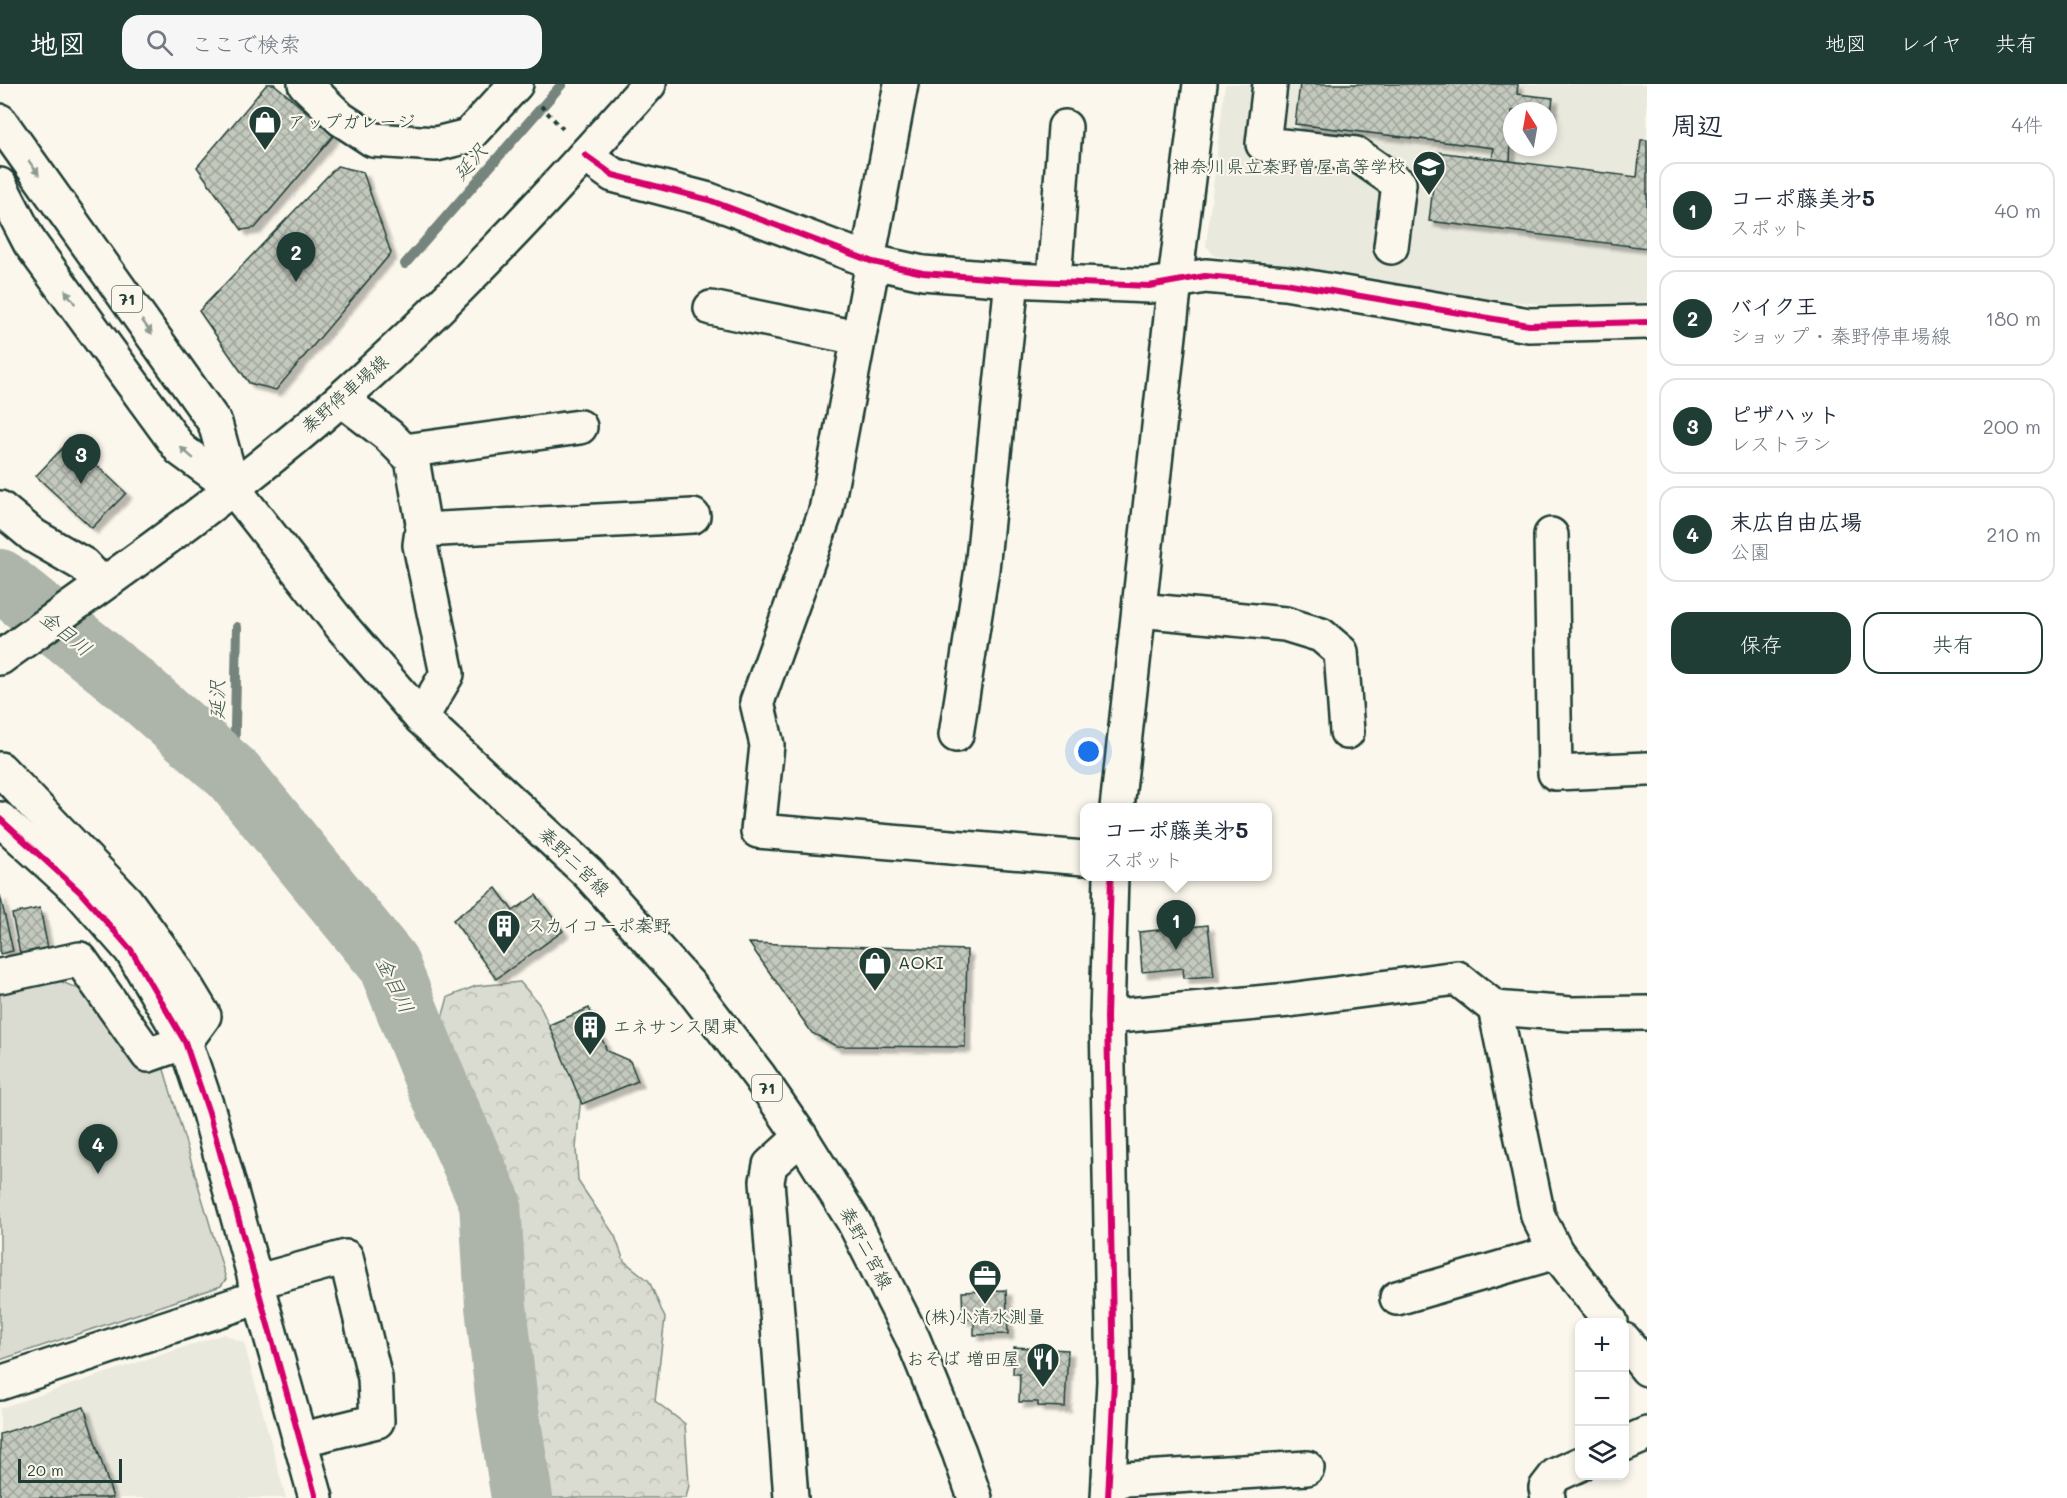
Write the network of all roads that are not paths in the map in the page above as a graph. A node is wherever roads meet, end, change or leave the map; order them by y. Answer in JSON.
{"nodes":[{"id":1,"x":305,"y":84,"type":"edge"},
{"id":2,"x":516,"y":84,"type":"edge"},
{"id":3,"x":649,"y":84,"type":"edge"},
{"id":4,"x":901,"y":84,"type":"edge"},
{"id":5,"x":1200,"y":84,"type":"edge"},
{"id":6,"x":1270,"y":84,"type":"edge"},
{"id":7,"x":0,"y":121,"type":"edge"},
{"id":8,"x":1065,"y":127,"type":"dead end"},
{"id":9,"x":585,"y":155,"type":"junction"},
{"id":10,"x":0,"y":185,"type":"edge"},
{"id":11,"x":0,"y":221,"type":"edge"},
{"id":12,"x":30,"y":243,"type":"junction"},
{"id":13,"x":1391,"y":247,"type":"dead end"},
{"id":14,"x":873,"y":262,"type":"junction"},
{"id":15,"x":1012,"y":280,"type":"junction"},
{"id":16,"x":1054,"y":281,"type":"junction"},
{"id":17,"x":1175,"y":281,"type":"junction"},
{"id":18,"x":711,"y":308,"type":"dead end"},
{"id":19,"x":1647,"y":322,"type":"edge"},
{"id":20,"x":858,"y":338,"type":"junction"},
{"id":21,"x":342,"y":399,"type":"junction"},
{"id":22,"x":580,"y":427,"type":"dead end"},
{"id":23,"x":404,"y":451,"type":"junction"},
{"id":24,"x":233,"y":488,"type":"junction"},
{"id":25,"x":0,"y":508,"type":"edge"},
{"id":26,"x":693,"y":516,"type":"dead end"},
{"id":27,"x":422,"y":530,"type":"junction"},
{"id":28,"x":1551,"y":535,"type":"dead end"},
{"id":29,"x":96,"y":589,"type":"junction"},
{"id":30,"x":1139,"y":610,"type":"junction"},
{"id":31,"x":0,"y":658,"type":"edge"},
{"id":32,"x":421,"y":718,"type":"junction"},
{"id":33,"x":1347,"y":732,"type":"dead end"},
{"id":34,"x":956,"y":735,"type":"dead end"},
{"id":35,"x":0,"y":769,"type":"edge"},
{"id":36,"x":1647,"y":769,"type":"edge"},
{"id":37,"x":1117,"y":803,"type":"edge"},
{"id":38,"x":0,"y":819,"type":"edge"},
{"id":39,"x":1080,"y":858,"type":"edge"},
{"id":40,"x":1112,"y":881,"type":"edge"},
{"id":41,"x":0,"y":976,"type":"edge"},
{"id":42,"x":1495,"y":1008,"type":"junction"},
{"id":43,"x":1647,"y":1013,"type":"edge"},
{"id":44,"x":1107,"y":1017,"type":"junction"},
{"id":45,"x":185,"y":1042,"type":"junction"},
{"id":46,"x":801,"y":1137,"type":"junction"},
{"id":47,"x":1556,"y":1252,"type":"junction"},
{"id":48,"x":257,"y":1290,"type":"junction"},
{"id":49,"x":1397,"y":1298,"type":"dead end"},
{"id":50,"x":1607,"y":1318,"type":"edge"},
{"id":51,"x":1629,"y":1346,"type":"edge"},
{"id":52,"x":1647,"y":1369,"type":"edge"},
{"id":53,"x":0,"y":1383,"type":"edge"},
{"id":54,"x":1647,"y":1434,"type":"edge"},
{"id":55,"x":299,"y":1440,"type":"junction"},
{"id":56,"x":1629,"y":1442,"type":"edge"},
{"id":57,"x":1575,"y":1466,"type":"edge"},
{"id":58,"x":1307,"y":1468,"type":"dead end"},
{"id":59,"x":1108,"y":1489,"type":"edge"},
{"id":60,"x":316,"y":1498,"type":"edge"},
{"id":61,"x":791,"y":1498,"type":"edge"},
{"id":62,"x":975,"y":1498,"type":"edge"},
{"id":63,"x":1548,"y":1498,"type":"edge"}],
"edges":[{"from":1,"to":2,"type":"street"},
{"from":3,"to":9,"type":"street","name":"秦野停車場線"},
{"from":4,"to":14,"type":"street"},
{"from":5,"to":17,"type":"street"},
{"from":6,"to":13,"type":"street"},
{"from":7,"to":24,"type":"street","number":"71","one_way":true},
{"from":8,"to":16,"type":"street"},
{"from":9,"to":14,"type":"street"},
{"from":9,"to":21,"type":"street","name":"秦野停車場線"},
{"from":10,"to":12,"type":"street","number":"71"},
{"from":11,"to":12,"type":"street","number":"71"},
{"from":24,"to":12,"type":"street","number":"71","one_way":true},
{"from":14,"to":15,"type":"street"},
{"from":14,"to":20,"type":"street"},
{"from":15,"to":16,"type":"street"},
{"from":15,"to":34,"type":"street"},
{"from":16,"to":17,"type":"street"},
{"from":17,"to":19,"type":"street"},
{"from":17,"to":30,"type":"street"},
{"from":18,"to":20,"type":"street"},
{"from":20,"to":39,"type":"street"},
{"from":21,"to":23,"type":"street"},
{"from":21,"to":24,"type":"street","name":"秦野停車場線"},
{"from":22,"to":23,"type":"street"},
{"from":23,"to":27,"type":"street"},
{"from":24,"to":29,"type":"street","name":"秦野停車場線"},
{"from":24,"to":32,"type":"street","name":"秦野二宮線","number":"71"},
{"from":25,"to":29,"type":"street"},
{"from":26,"to":27,"type":"street"},
{"from":27,"to":32,"type":"street"},
{"from":28,"to":36,"type":"street"},
{"from":29,"to":31,"type":"street","name":"秦野停車場線"},
{"from":30,"to":33,"type":"street"},
{"from":30,"to":37,"type":"street"},
{"from":32,"to":46,"type":"street","name":"秦野二宮線","number":"71"},
{"from":35,"to":45,"type":"street"},
{"from":38,"to":45,"type":"street"},
{"from":40,"to":44,"type":"street"},
{"from":41,"to":45,"type":"street"},
{"from":42,"to":43,"type":"street"},
{"from":42,"to":44,"type":"street"},
{"from":42,"to":47,"type":"street"},
{"from":44,"to":59,"type":"street"},
{"from":45,"to":48,"type":"street"},
{"from":46,"to":61,"type":"street"},
{"from":46,"to":62,"type":"street","name":"秦野二宮線","number":"71"},
{"from":47,"to":49,"type":"street"},
{"from":47,"to":50,"type":"street"},
{"from":48,"to":53,"type":"street"},
{"from":48,"to":55,"type":"street"},
{"from":48,"to":55,"type":"street"},
{"from":51,"to":52,"type":"street"},
{"from":54,"to":56,"type":"street"},
{"from":55,"to":60,"type":"street"},
{"from":57,"to":63,"type":"street"},
{"from":58,"to":59,"type":"street"}]}
